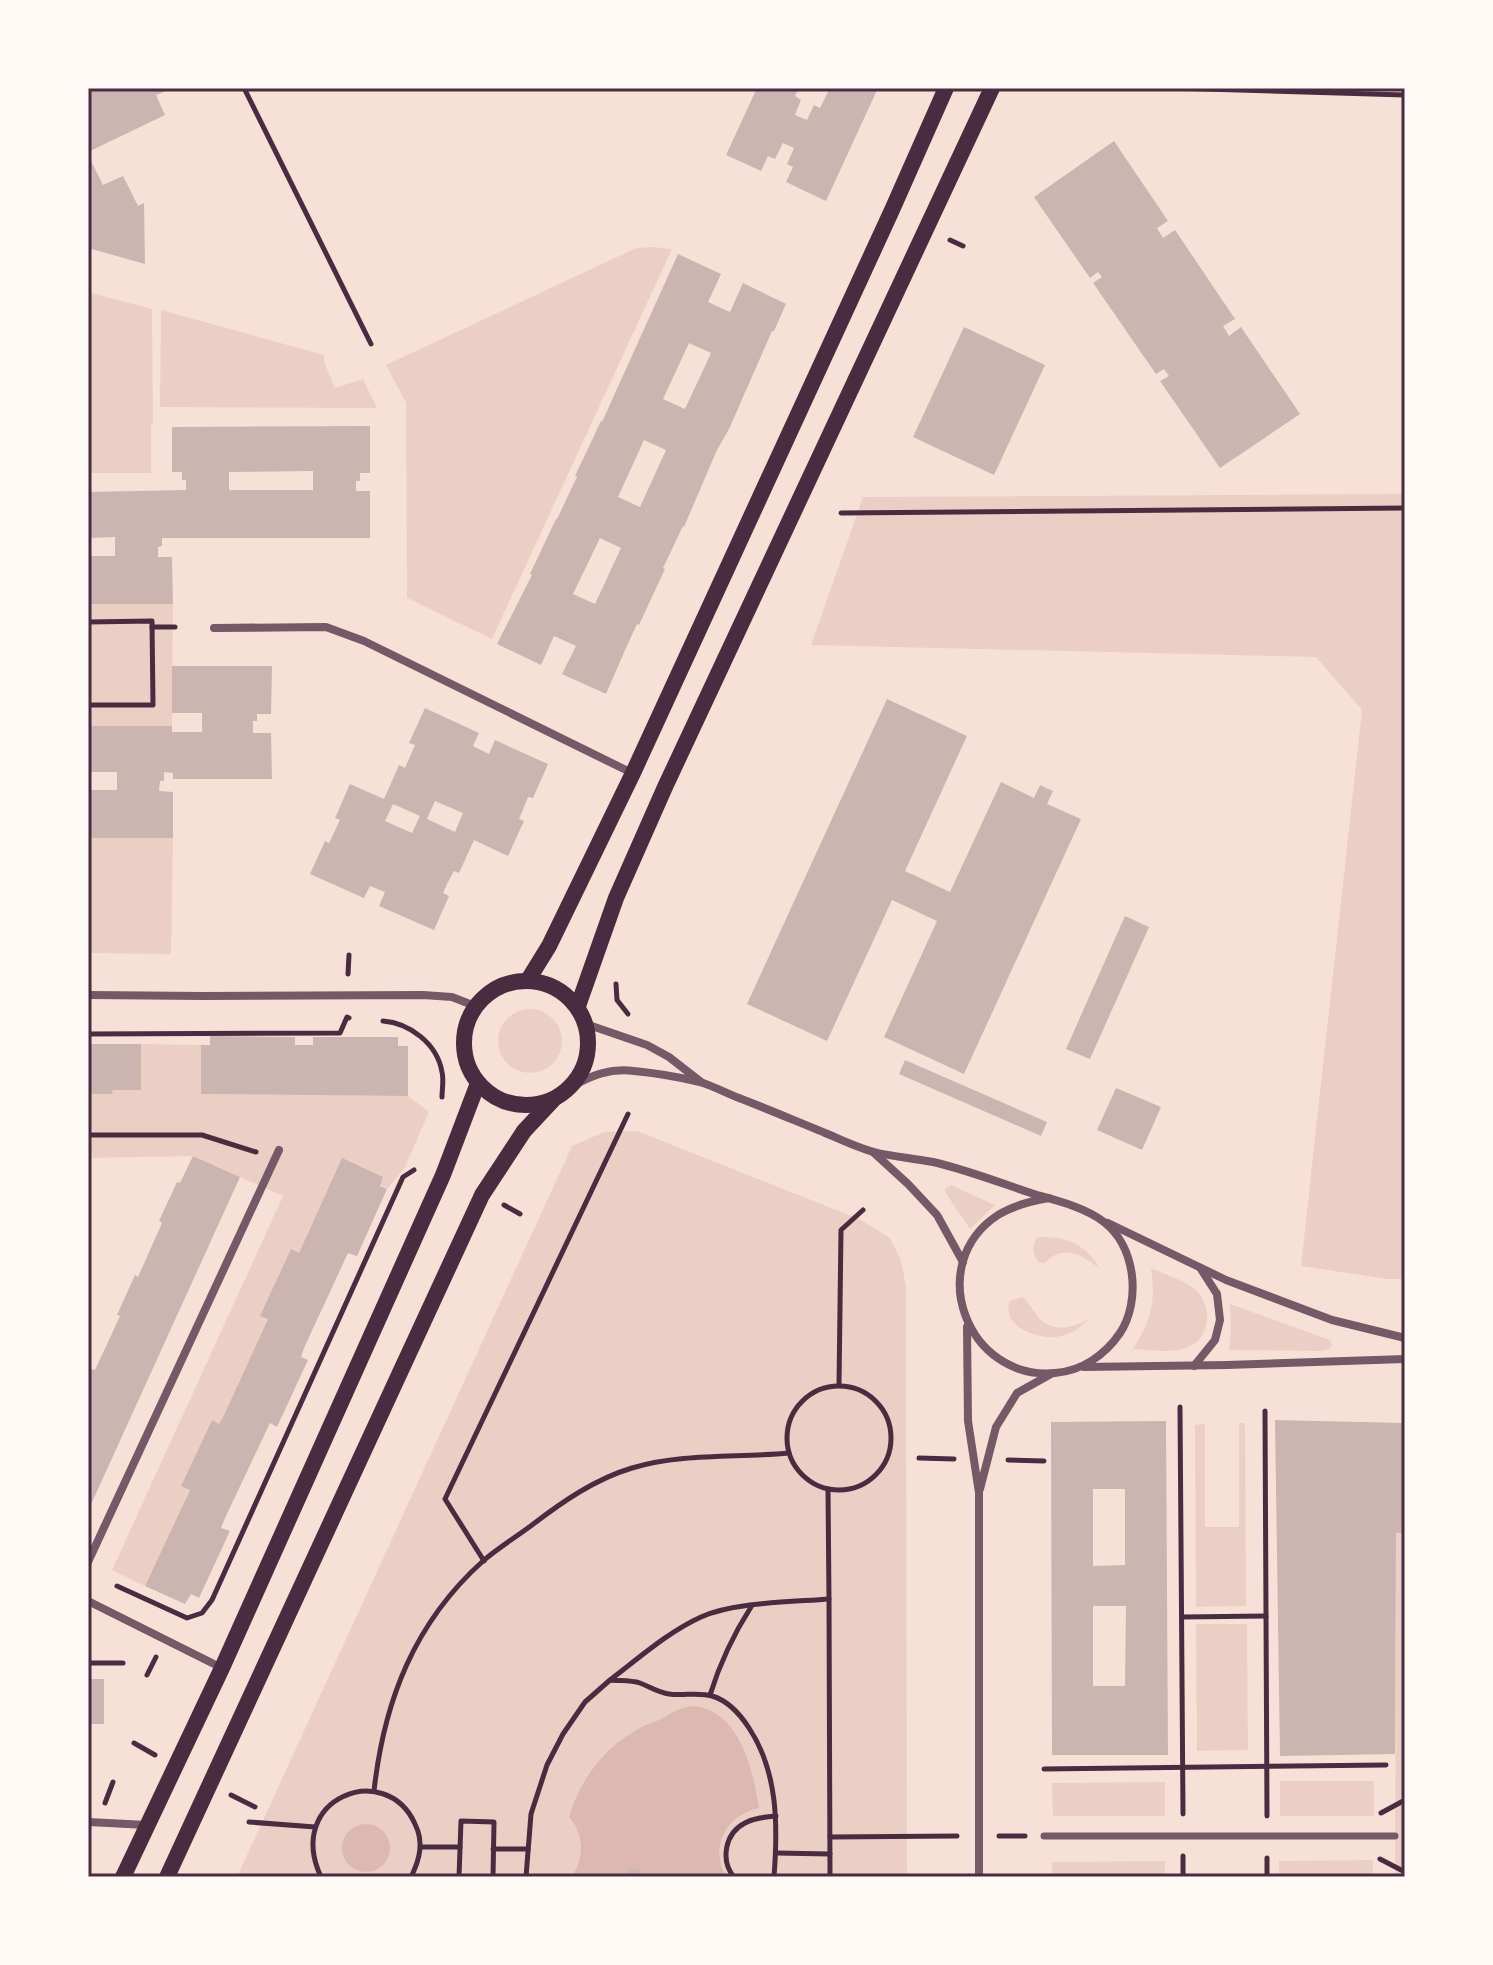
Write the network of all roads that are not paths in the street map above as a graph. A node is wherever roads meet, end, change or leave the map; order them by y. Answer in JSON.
{"nodes":[{"id":1,"x":946,"y":88,"type":"edge"},
{"id":2,"x":992,"y":88,"type":"edge"},
{"id":3,"x":214,"y":628,"type":"dead end"},
{"id":4,"x":633,"y":773,"type":"junction"},
{"id":5,"x":528,"y":980,"type":"junction"},
{"id":6,"x":88,"y":995,"type":"edge"},
{"id":7,"x":475,"y":1006,"type":"junction"},
{"id":8,"x":578,"y":1006,"type":"junction"},
{"id":9,"x":586,"y":1024,"type":"junction"},
{"id":10,"x":478,"y":1083,"type":"junction"},
{"id":11,"x":701,"y":1083,"type":"junction"},
{"id":12,"x":571,"y":1087,"type":"junction"},
{"id":13,"x":553,"y":1100,"type":"junction"},
{"id":14,"x":873,"y":1152,"type":"junction"},
{"id":15,"x":277,"y":1154,"type":"road end"},
{"id":16,"x":1049,"y":1198,"type":"junction"},
{"id":17,"x":1090,"y":1214,"type":"junction"},
{"id":18,"x":963,"y":1262,"type":"junction"},
{"id":19,"x":1200,"y":1267,"type":"junction"},
{"id":20,"x":967,"y":1321,"type":"junction"},
{"id":21,"x":1405,"y":1338,"type":"edge"},
{"id":22,"x":1405,"y":1359,"type":"edge"},
{"id":23,"x":1194,"y":1366,"type":"junction"},
{"id":24,"x":1079,"y":1367,"type":"junction"},
{"id":25,"x":1052,"y":1374,"type":"junction"},
{"id":26,"x":979,"y":1493,"type":"junction"},
{"id":27,"x":88,"y":1562,"type":"edge"},
{"id":28,"x":88,"y":1601,"type":"edge"},
{"id":29,"x":222,"y":1668,"type":"junction"},
{"id":30,"x":88,"y":1822,"type":"edge"},
{"id":31,"x":147,"y":1825,"type":"junction"},
{"id":32,"x":1044,"y":1836,"type":"road end"},
{"id":33,"x":1395,"y":1836,"type":"dead end"},
{"id":34,"x":123,"y":1877,"type":"edge"},
{"id":35,"x":167,"y":1877,"type":"edge"},
{"id":36,"x":979,"y":1877,"type":"edge"}],
"edges":[{"from":1,"to":4,"type":"main road"},
{"from":2,"to":8,"type":"main road"},
{"from":3,"to":4,"type":"street"},
{"from":4,"to":5,"type":"main road"},
{"from":5,"to":7,"type":"main road"},
{"from":5,"to":8,"type":"main road"},
{"from":6,"to":7,"type":"street"},
{"from":7,"to":10,"type":"main road"},
{"from":8,"to":9,"type":"main road"},
{"from":9,"to":11,"type":"street"},
{"from":9,"to":12,"type":"main road"},
{"from":10,"to":13,"type":"main road"},
{"from":10,"to":29,"type":"main road"},
{"from":11,"to":12,"type":"street"},
{"from":11,"to":14,"type":"street"},
{"from":12,"to":13,"type":"main road"},
{"from":13,"to":35,"type":"main road"},
{"from":14,"to":16,"type":"street"},
{"from":14,"to":18,"type":"street"},
{"from":15,"to":27,"type":"street"},
{"from":16,"to":17,"type":"street"},
{"from":16,"to":18,"type":"street"},
{"from":17,"to":19,"type":"street"},
{"from":17,"to":24,"type":"street"},
{"from":18,"to":20,"type":"street"},
{"from":19,"to":21,"type":"street"},
{"from":19,"to":23,"type":"street"},
{"from":20,"to":25,"type":"street"},
{"from":20,"to":26,"type":"street"},
{"from":22,"to":23,"type":"street"},
{"from":23,"to":24,"type":"street"},
{"from":24,"to":25,"type":"street"},
{"from":25,"to":26,"type":"street"},
{"from":26,"to":36,"type":"street"},
{"from":28,"to":29,"type":"street"},
{"from":29,"to":31,"type":"main road"},
{"from":30,"to":31,"type":"street"},
{"from":31,"to":34,"type":"main road"},
{"from":32,"to":33,"type":"street"}]}
